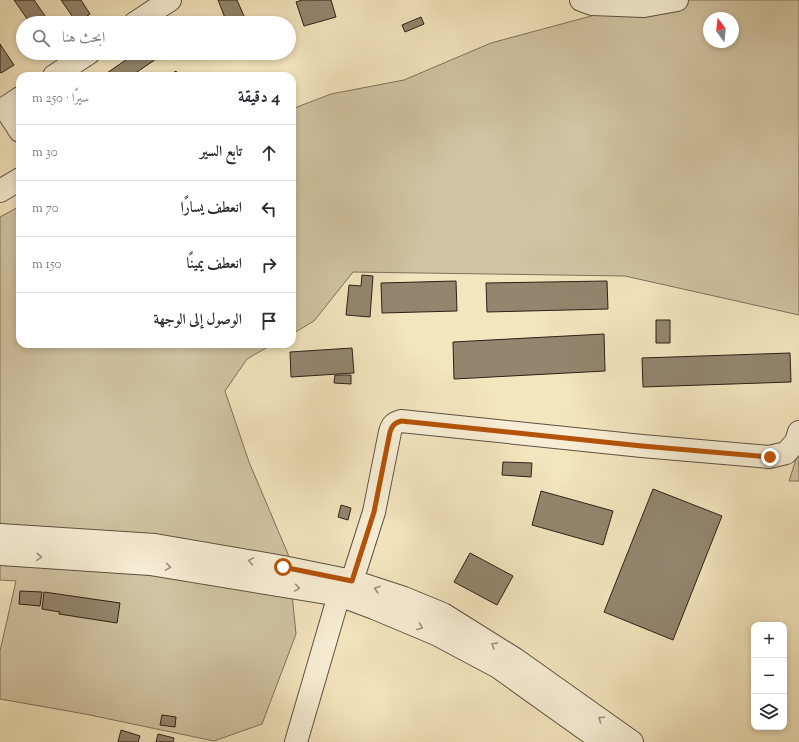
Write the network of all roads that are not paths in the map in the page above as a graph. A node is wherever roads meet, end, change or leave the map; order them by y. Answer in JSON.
{"nodes":[{"id":1,"x":170,"y":0,"type":"edge"},
{"id":2,"x":581,"y":0,"type":"edge"},
{"id":3,"x":677,"y":0,"type":"edge"},
{"id":4,"x":146,"y":16,"type":"edge"},
{"id":5,"x":78,"y":60,"type":"edge"},
{"id":6,"x":60,"y":72,"type":"edge"},
{"id":7,"x":8,"y":102,"type":"edge"},
{"id":8,"x":16,"y":121,"type":"edge"},
{"id":9,"x":16,"y":181,"type":"edge"},
{"id":10,"x":0,"y":191,"type":"edge"},
{"id":11,"x":799,"y":432,"type":"edge"},
{"id":12,"x":0,"y":535,"type":"edge"},
{"id":13,"x":0,"y":554,"type":"edge"},
{"id":14,"x":346,"y":588,"type":"junction"},
{"id":15,"x":296,"y":742,"type":"edge"},
{"id":16,"x":602,"y":742,"type":"edge"},
{"id":17,"x":632,"y":742,"type":"edge"}],
"edges":[{"from":1,"to":4,"type":"lane"},
{"from":2,"to":3,"type":"lane"},
{"from":5,"to":6,"type":"lane"},
{"from":7,"to":8,"type":"lane"},
{"from":9,"to":10,"type":"lane"},
{"from":11,"to":14,"type":"lane"},
{"from":14,"to":12,"type":"lane","one_way":true},
{"from":13,"to":14,"type":"lane","one_way":true},
{"from":14,"to":15,"type":"lane"},
{"from":14,"to":16,"type":"lane","one_way":true},
{"from":17,"to":14,"type":"lane","one_way":true}]}
